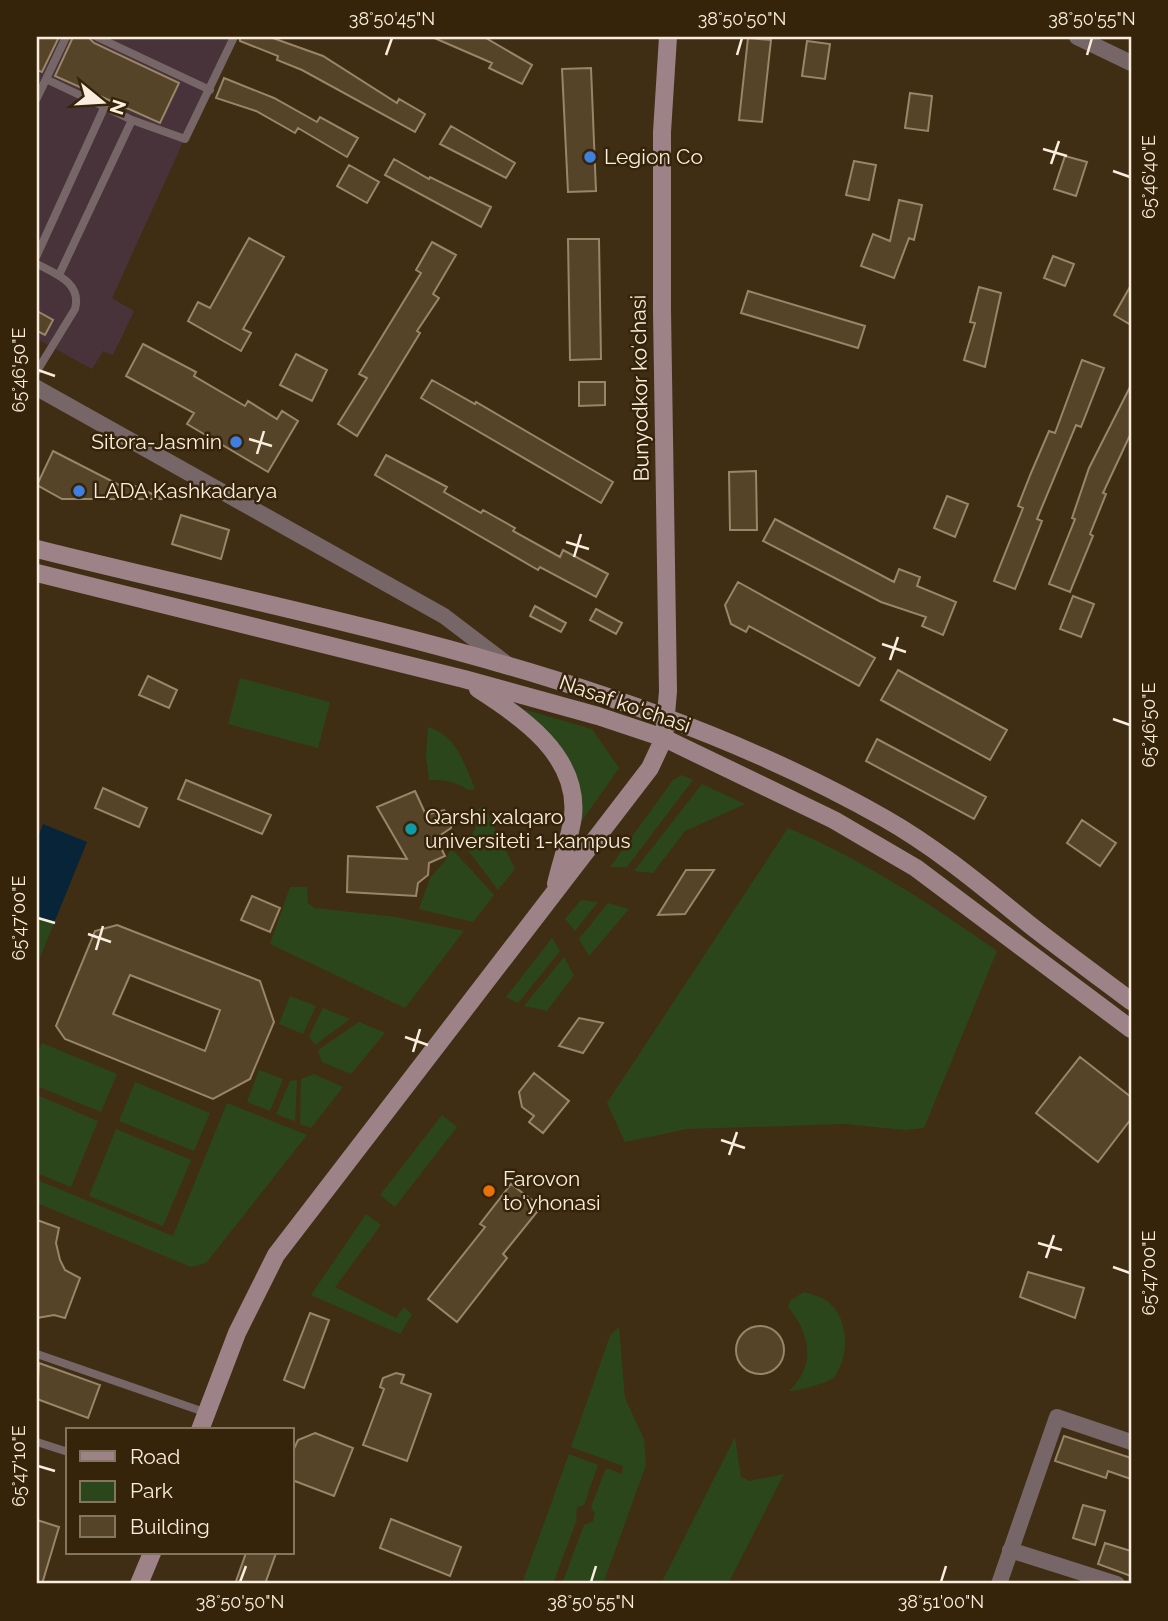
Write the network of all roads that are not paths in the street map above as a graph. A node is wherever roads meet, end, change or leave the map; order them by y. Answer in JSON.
{"nodes":[{"id":1,"x":66,"y":37,"type":"edge"},
{"id":2,"x":97,"y":37,"type":"edge"},
{"id":3,"x":234,"y":37,"type":"edge"},
{"id":4,"x":668,"y":37,"type":"edge"},
{"id":5,"x":1077,"y":37,"type":"edge"},
{"id":6,"x":1131,"y":63,"type":"edge"},
{"id":7,"x":46,"y":79,"type":"junction"},
{"id":8,"x":210,"y":90,"type":"junction"},
{"id":9,"x":37,"y":98,"type":"edge"},
{"id":10,"x":104,"y":108,"type":"junction"},
{"id":11,"x":132,"y":120,"type":"junction"},
{"id":12,"x":37,"y":255,"type":"edge"},
{"id":13,"x":37,"y":264,"type":"edge"},
{"id":14,"x":59,"y":275,"type":"junction"},
{"id":15,"x":40,"y":357,"type":"edge"},
{"id":16,"x":37,"y":371,"type":"edge"},
{"id":17,"x":37,"y":388,"type":"edge"},
{"id":18,"x":37,"y":549,"type":"edge"},
{"id":19,"x":37,"y":573,"type":"edge"},
{"id":20,"x":509,"y":665,"type":"junction"},
{"id":21,"x":464,"y":679,"type":"junction"},
{"id":22,"x":668,"y":717,"type":"junction"},
{"id":23,"x":664,"y":738,"type":"junction"},
{"id":24,"x":554,"y":892,"type":"junction"},
{"id":25,"x":1131,"y":1001,"type":"edge"},
{"id":26,"x":1131,"y":1029,"type":"edge"},
{"id":27,"x":37,"y":1354,"type":"edge"},
{"id":28,"x":206,"y":1413,"type":"junction"},
{"id":29,"x":201,"y":1428,"type":"edge"},
{"id":30,"x":37,"y":1442,"type":"edge"},
{"id":31,"x":1131,"y":1442,"type":"edge"},
{"id":32,"x":66,"y":1451,"type":"edge"},
{"id":33,"x":1010,"y":1550,"type":"junction"},
{"id":34,"x":152,"y":1554,"type":"edge"},
{"id":35,"x":139,"y":1584,"type":"edge"},
{"id":36,"x":999,"y":1584,"type":"edge"},
{"id":37,"x":1117,"y":1584,"type":"edge"}],
"edges":[{"from":1,"to":7,"type":"lane"},
{"from":2,"to":8,"type":"lane"},
{"from":3,"to":8,"type":"lane"},
{"from":4,"to":22,"type":"main road","name":"Bunyodkor koʻchasi"},
{"from":5,"to":6,"type":"street"},
{"from":7,"to":9,"type":"lane"},
{"from":7,"to":10,"type":"lane"},
{"from":8,"to":11,"type":"lane"},
{"from":10,"to":11,"type":"lane"},
{"from":10,"to":12,"type":"lane"},
{"from":11,"to":14,"type":"lane"},
{"from":13,"to":14,"type":"lane"},
{"from":14,"to":15,"type":"lane"},
{"from":15,"to":16,"type":"lane"},
{"from":17,"to":20,"type":"street"},
{"from":18,"to":20,"type":"main road","name":"Nasaf ko‘chasi"},
{"from":19,"to":21,"type":"main road","name":"Nasaf ko‘chasi"},
{"from":20,"to":22,"type":"main road","name":"Nasaf ko‘chasi"},
{"from":21,"to":23,"type":"main road","name":"Nasaf ko‘chasi"},
{"from":21,"to":24,"type":"main road"},
{"from":22,"to":23,"type":"main road","name":"Bunyodkor koʻchasi"},
{"from":22,"to":25,"type":"main road","name":"Nasaf ko‘chasi"},
{"from":23,"to":24,"type":"main road","name":"Bunyodkor koʻchasi"},
{"from":23,"to":26,"type":"main road","name":"Nasaf ko‘chasi"},
{"from":24,"to":28,"type":"main road","name":"Bunyodkor koʻchasi"},
{"from":27,"to":28,"type":"lane"},
{"from":28,"to":29,"type":"main road","name":"Bunyodkor koʻchasi"},
{"from":30,"to":32,"type":"lane"},
{"from":31,"to":33,"type":"street"},
{"from":33,"to":36,"type":"street"},
{"from":33,"to":37,"type":"street"},
{"from":34,"to":35,"type":"main road"}]}
